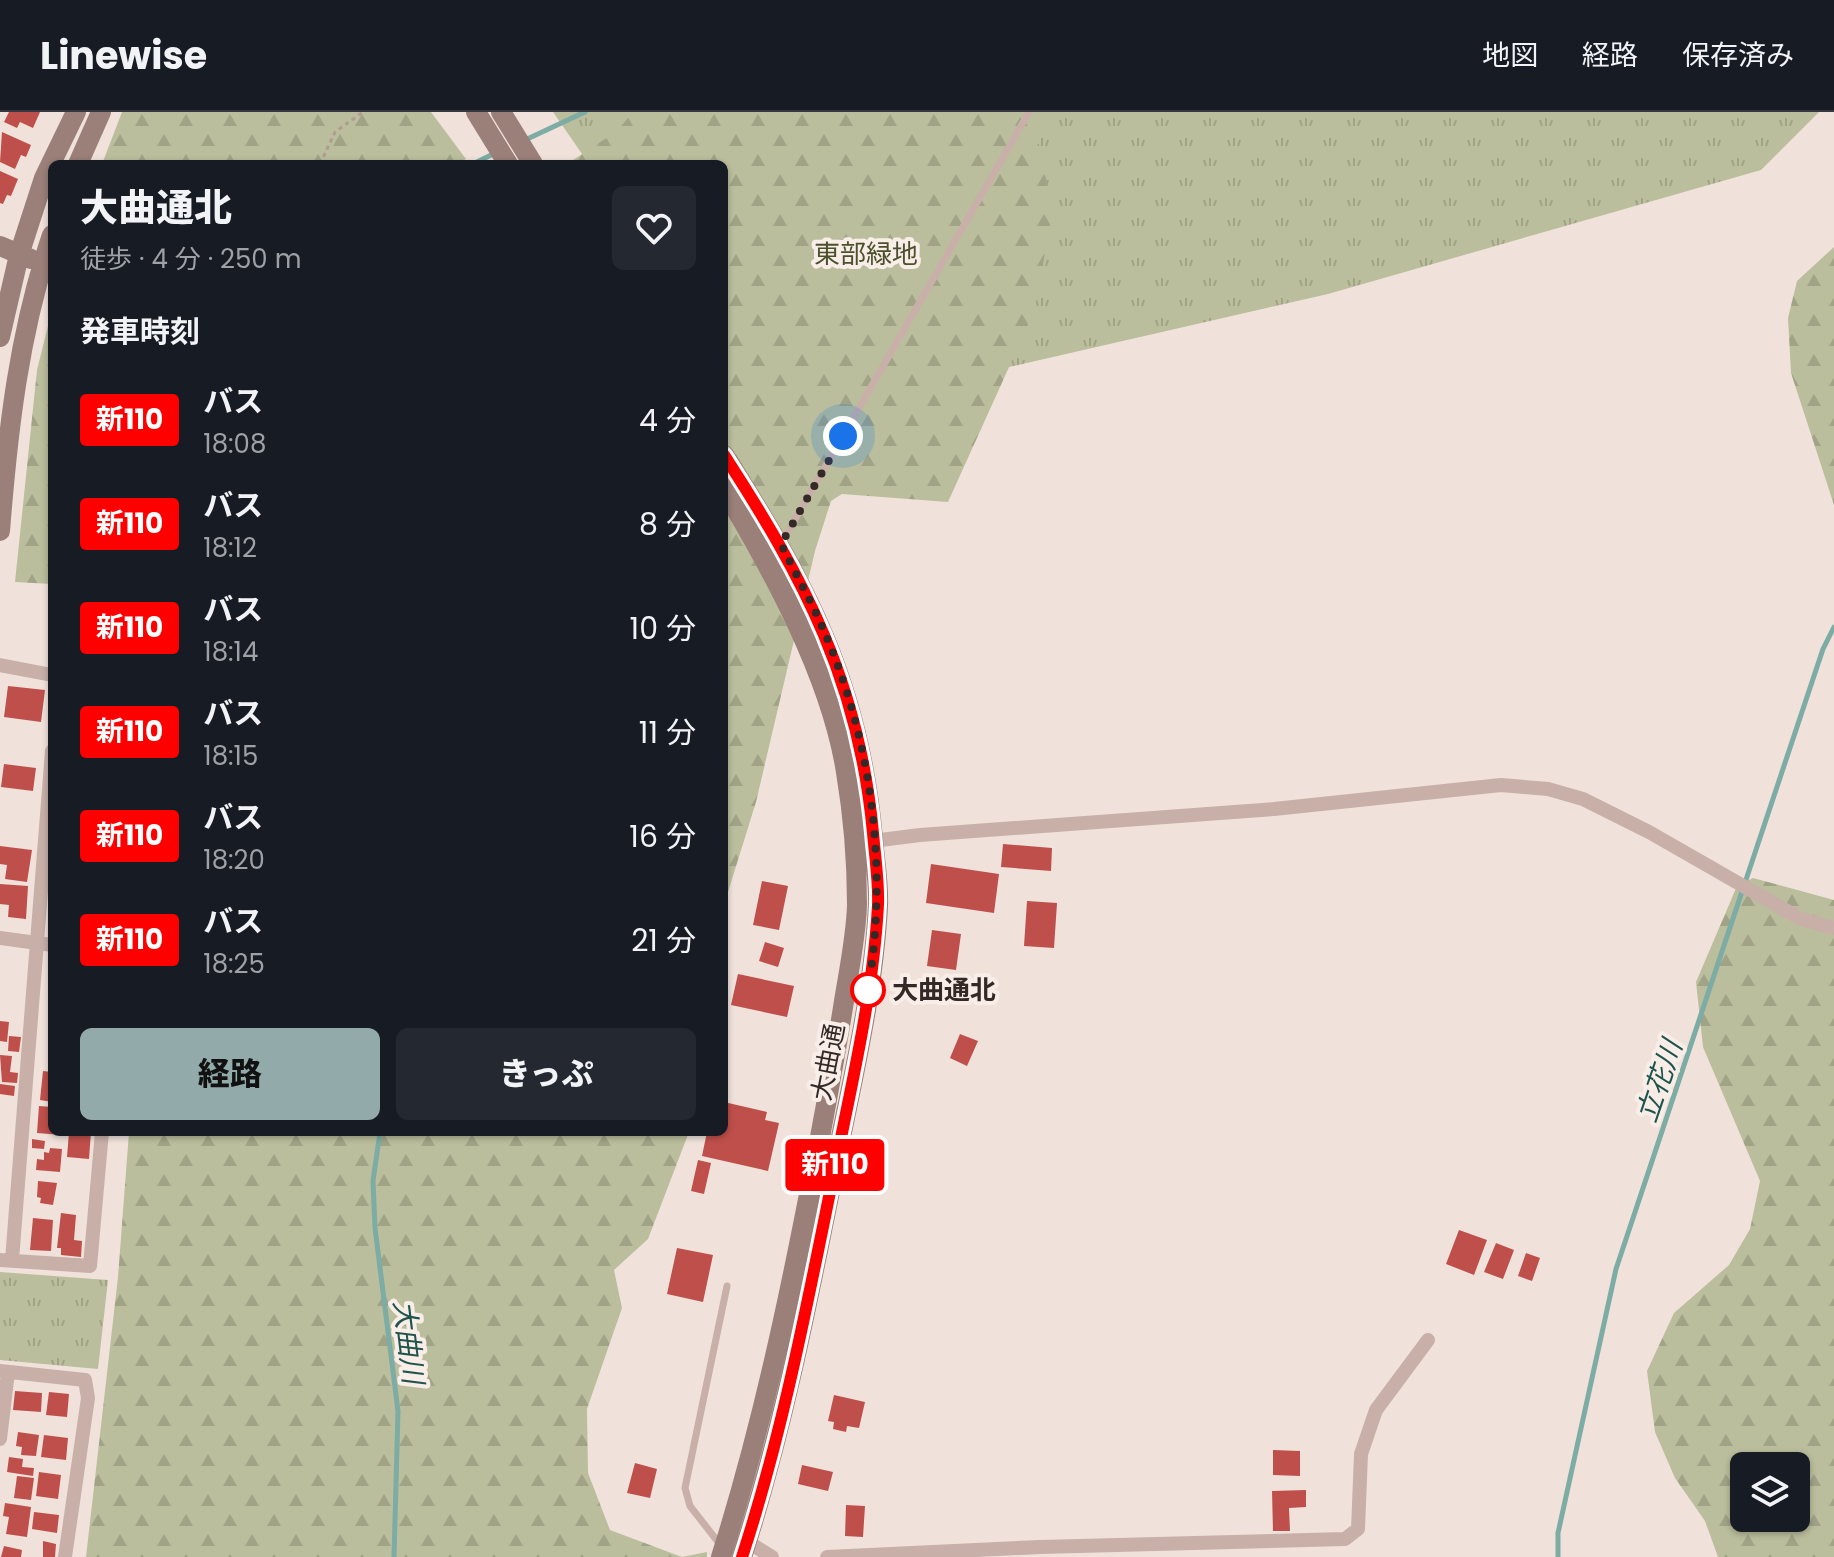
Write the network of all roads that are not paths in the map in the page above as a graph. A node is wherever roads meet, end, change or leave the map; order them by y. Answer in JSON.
{"nodes":[{"id":1,"x":76,"y":112,"type":"edge"},
{"id":2,"x":101,"y":112,"type":"edge"},
{"id":3,"x":476,"y":112,"type":"edge"},
{"id":4,"x":501,"y":112,"type":"edge"},
{"id":5,"x":1029,"y":112,"type":"edge"},
{"id":6,"x":53,"y":160,"type":"edge"},
{"id":7,"x":80,"y":160,"type":"edge"},
{"id":8,"x":506,"y":160,"type":"edge"},
{"id":9,"x":531,"y":160,"type":"edge"},
{"id":10,"x":48,"y":170,"type":"edge"},
{"id":11,"x":48,"y":247,"type":"edge"},
{"id":12,"x":10,"y":250,"type":"edge"},
{"id":13,"x":42,"y":264,"type":"junction"},
{"id":14,"x":0,"y":337,"type":"edge"},
{"id":15,"x":728,"y":461,"type":"edge"},
{"id":16,"x":728,"y":496,"type":"edge"},
{"id":17,"x":0,"y":531,"type":"edge"},
{"id":18,"x":781,"y":544,"type":"junction"},
{"id":19,"x":0,"y":665,"type":"edge"},
{"id":20,"x":48,"y":674,"type":"edge"},
{"id":21,"x":48,"y":802,"type":"edge"},
{"id":22,"x":863,"y":843,"type":"junction"},
{"id":23,"x":1834,"y":928,"type":"edge"},
{"id":24,"x":0,"y":938,"type":"edge"},
{"id":25,"x":37,"y":941,"type":"junction"},
{"id":26,"x":48,"y":944,"type":"edge"},
{"id":27,"x":102,"y":1136,"type":"edge"},
{"id":28,"x":6,"y":1260,"type":"edge"},
{"id":29,"x":727,"y":1286,"type":"dead end"},
{"id":30,"x":1428,"y":1340,"type":"dead end"},
{"id":31,"x":4,"y":1372,"type":"edge"},
{"id":32,"x":0,"y":1439,"type":"edge"},
{"id":33,"x":733,"y":1547,"type":"edge"},
{"id":34,"x":65,"y":1557,"type":"edge"},
{"id":35,"x":772,"y":1557,"type":"edge"},
{"id":36,"x":827,"y":1557,"type":"edge"}],
"edges":[{"from":1,"to":6,"type":"street"},
{"from":2,"to":7,"type":"street"},
{"from":3,"to":8,"type":"street"},
{"from":4,"to":9,"type":"street"},
{"from":5,"to":18,"type":"lane"},
{"from":10,"to":12,"type":"street"},
{"from":11,"to":13,"type":"street"},
{"from":12,"to":13,"type":"street"},
{"from":12,"to":14,"type":"street"},
{"from":13,"to":17,"type":"street"},
{"from":15,"to":18,"type":"street","name":"大曲通"},
{"from":16,"to":22,"type":"street","name":"大曲通"},
{"from":18,"to":22,"type":"street","name":"大曲通"},
{"from":19,"to":20,"type":"street"},
{"from":21,"to":25,"type":"street"},
{"from":22,"to":23,"type":"street"},
{"from":22,"to":33,"type":"street","name":"大曲通"},
{"from":24,"to":25,"type":"street"},
{"from":25,"to":26,"type":"street"},
{"from":25,"to":28,"type":"street"},
{"from":27,"to":28,"type":"street"},
{"from":29,"to":33,"type":"lane"},
{"from":30,"to":36,"type":"street"},
{"from":31,"to":32,"type":"street"},
{"from":31,"to":34,"type":"street"},
{"from":33,"to":35,"type":"street"}]}
